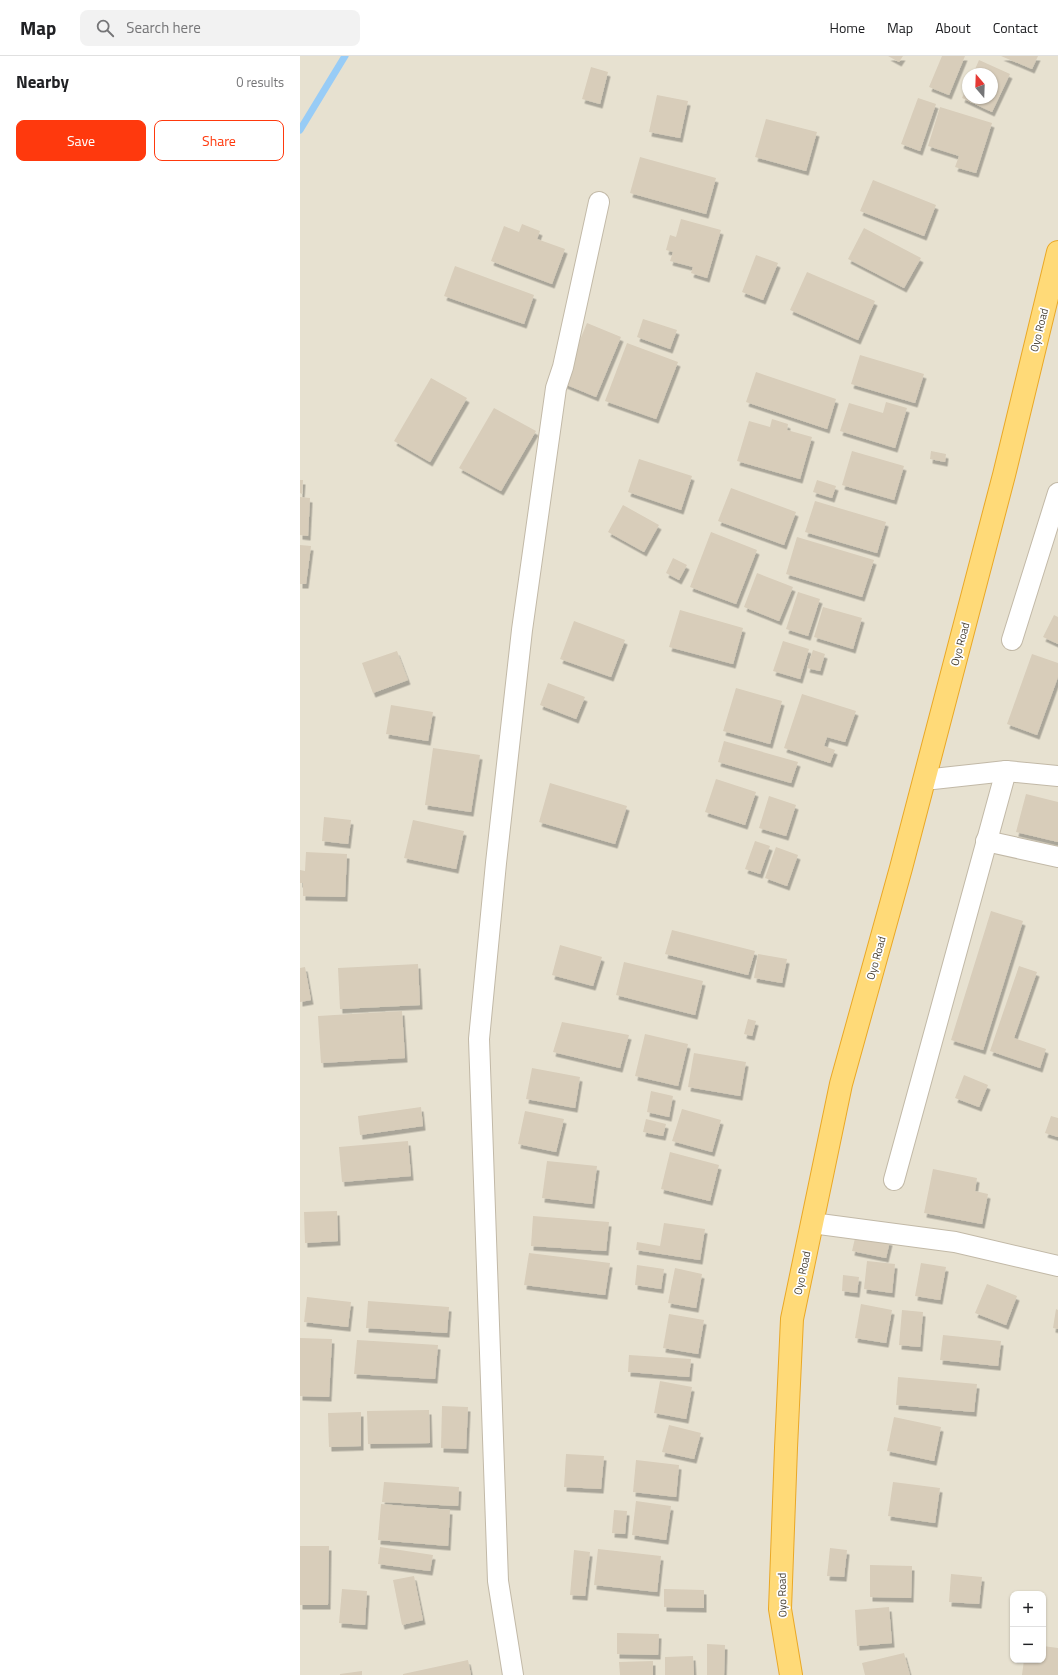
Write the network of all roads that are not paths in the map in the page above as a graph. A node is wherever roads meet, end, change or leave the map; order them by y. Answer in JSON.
{"nodes":[{"id":1,"x":598,"y":202,"type":"dead end"},
{"id":2,"x":1058,"y":252,"type":"edge"},
{"id":3,"x":1058,"y":493,"type":"edge"},
{"id":4,"x":1012,"y":640,"type":"dead end"},
{"id":5,"x":1006,"y":771,"type":"junction"},
{"id":6,"x":1058,"y":776,"type":"edge"},
{"id":7,"x":924,"y":780,"type":"junction"},
{"id":8,"x":986,"y":841,"type":"junction"},
{"id":9,"x":1058,"y":857,"type":"edge"},
{"id":10,"x":894,"y":1180,"type":"dead end"},
{"id":11,"x":812,"y":1223,"type":"junction"},
{"id":12,"x":1058,"y":1266,"type":"edge"},
{"id":13,"x":513,"y":1675,"type":"edge"},
{"id":14,"x":791,"y":1675,"type":"edge"}],
"edges":[{"from":1,"to":13,"type":"street"},
{"from":2,"to":7,"type":"highway","name":"Oyo Road"},
{"from":3,"to":4,"type":"street"},
{"from":5,"to":6,"type":"street"},
{"from":5,"to":7,"type":"street"},
{"from":5,"to":8,"type":"street"},
{"from":7,"to":11,"type":"highway","name":"Oyo Road"},
{"from":8,"to":9,"type":"street"},
{"from":8,"to":10,"type":"street"},
{"from":11,"to":12,"type":"street"},
{"from":11,"to":14,"type":"highway","name":"Oyo Road"}]}
